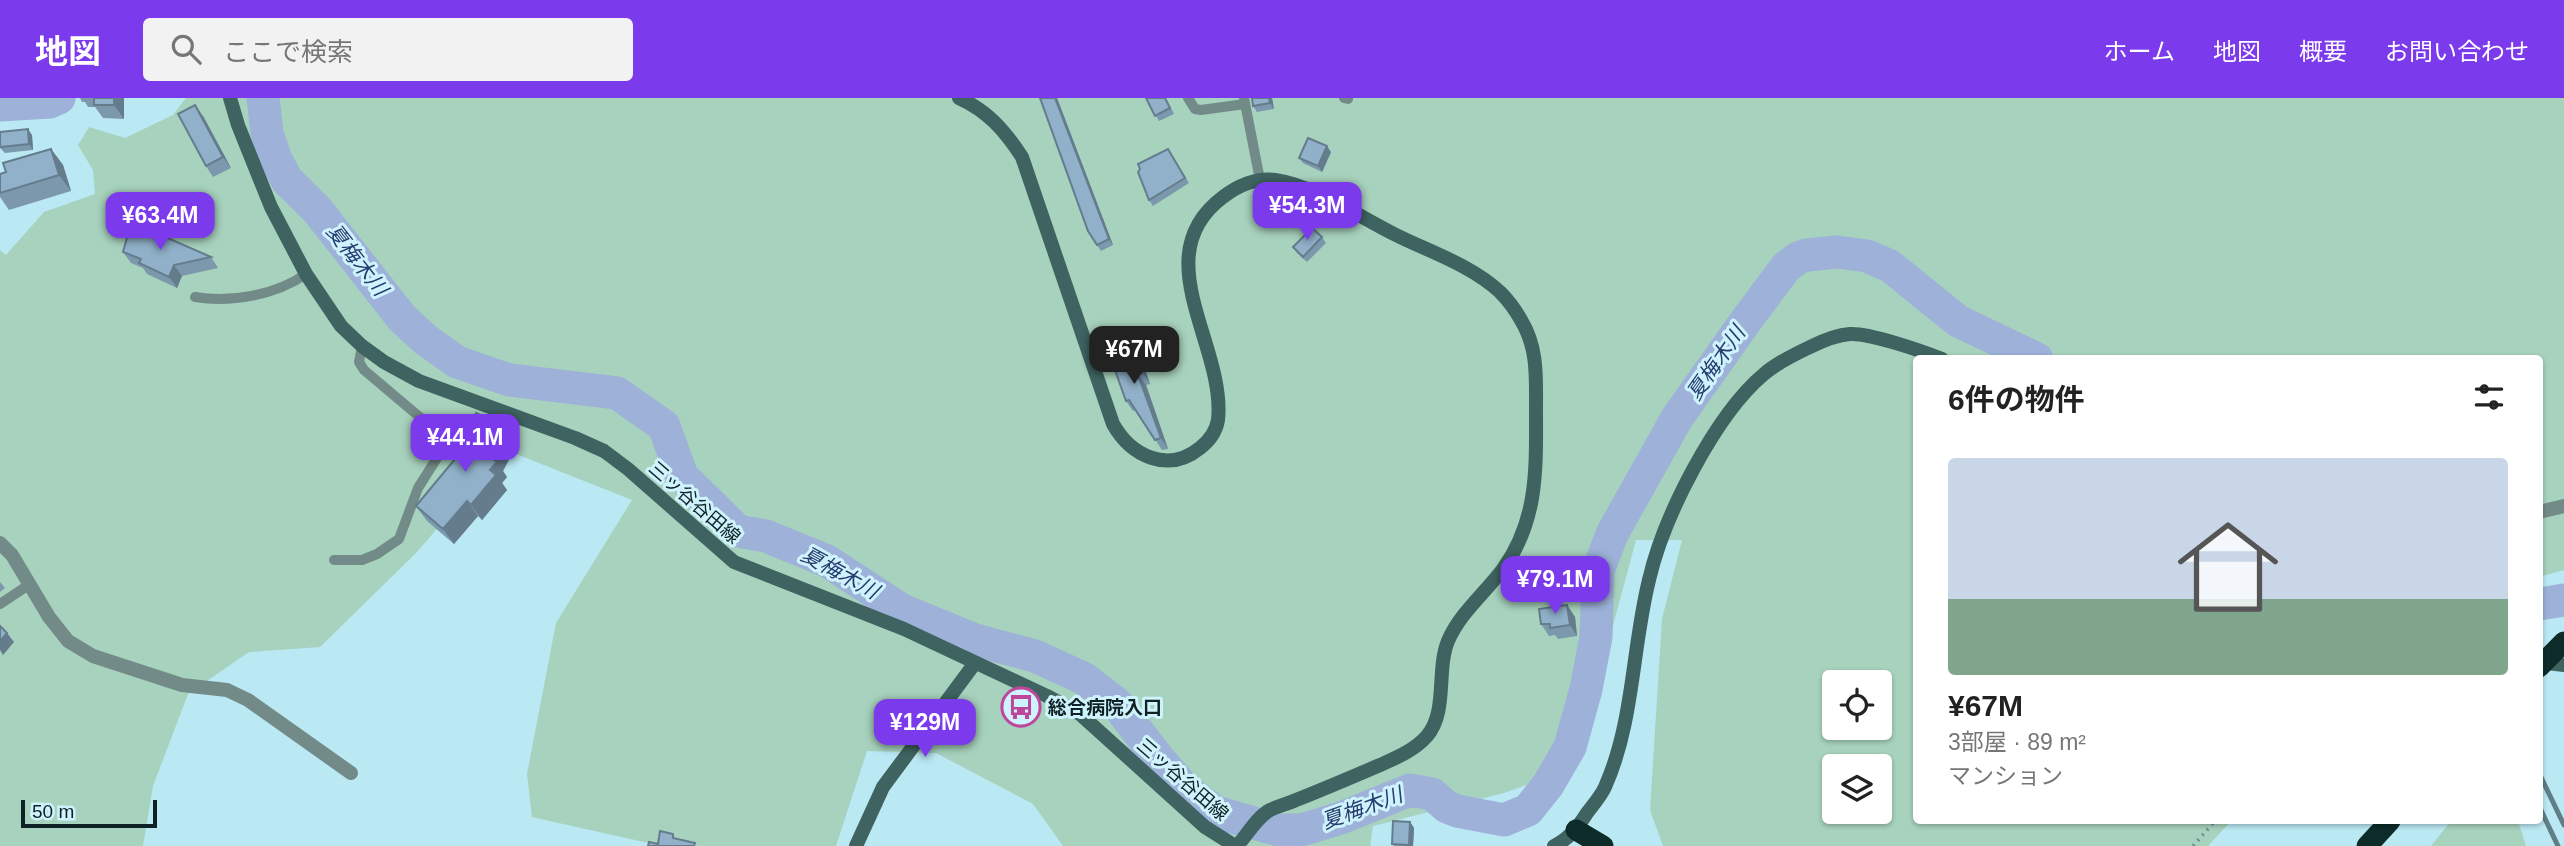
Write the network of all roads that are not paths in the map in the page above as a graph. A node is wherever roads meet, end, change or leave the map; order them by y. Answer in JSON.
{"nodes":[{"id":1,"x":230,"y":98,"type":"edge"},
{"id":2,"x":959,"y":98,"type":"edge"},
{"id":3,"x":1188,"y":98,"type":"edge"},
{"id":4,"x":1245,"y":101,"type":"edge"},
{"id":5,"x":1260,"y":180,"type":"junction"},
{"id":6,"x":306,"y":274,"type":"junction"},
{"id":7,"x":195,"y":297,"type":"dead end"},
{"id":8,"x":362,"y":346,"type":"junction"},
{"id":9,"x":1932,"y":355,"type":"edge"},
{"id":10,"x":2564,"y":506,"type":"edge"},
{"id":11,"x":2543,"y":511,"type":"edge"},
{"id":12,"x":0,"y":543,"type":"edge"},
{"id":13,"x":334,"y":560,"type":"dead end"},
{"id":14,"x":30,"y":584,"type":"junction"},
{"id":15,"x":0,"y":604,"type":"edge"},
{"id":16,"x":2564,"y":642,"type":"edge"},
{"id":17,"x":2543,"y":660,"type":"edge"},
{"id":18,"x":2543,"y":662,"type":"edge"},
{"id":19,"x":975,"y":663,"type":"junction"},
{"id":20,"x":2564,"y":665,"type":"edge"},
{"id":21,"x":351,"y":773,"type":"dead end"},
{"id":22,"x":2387,"y":824,"type":"edge"},
{"id":23,"x":1581,"y":838,"type":"edge"},
{"id":24,"x":1238,"y":844,"type":"edge"},
{"id":25,"x":856,"y":846,"type":"edge"},
{"id":26,"x":1554,"y":846,"type":"edge"},
{"id":27,"x":1602,"y":846,"type":"edge"},
{"id":28,"x":2367,"y":846,"type":"edge"}],
"edges":[{"from":1,"to":6,"type":"main road","name":"三ッ谷谷田線"},
{"from":2,"to":5,"type":"main road"},
{"from":3,"to":4,"type":"lane"},
{"from":4,"to":5,"type":"lane"},
{"from":5,"to":24,"type":"main road"},
{"from":6,"to":7,"type":"lane"},
{"from":6,"to":8,"type":"main road","name":"三ッ谷谷田線"},
{"from":8,"to":13,"type":"lane"},
{"from":8,"to":19,"type":"main road","name":"三ッ谷谷田線"},
{"from":9,"to":23,"type":"main road"},
{"from":10,"to":11,"type":"street"},
{"from":12,"to":14,"type":"street"},
{"from":14,"to":15,"type":"lane"},
{"from":14,"to":21,"type":"street"},
{"from":16,"to":17,"type":"highway"},
{"from":18,"to":20,"type":"main road"},
{"from":19,"to":24,"type":"main road","name":"三ッ谷谷田線"},
{"from":19,"to":25,"type":"main road"},
{"from":22,"to":28,"type":"highway"},
{"from":23,"to":26,"type":"main road"},
{"from":23,"to":27,"type":"highway"}]}
